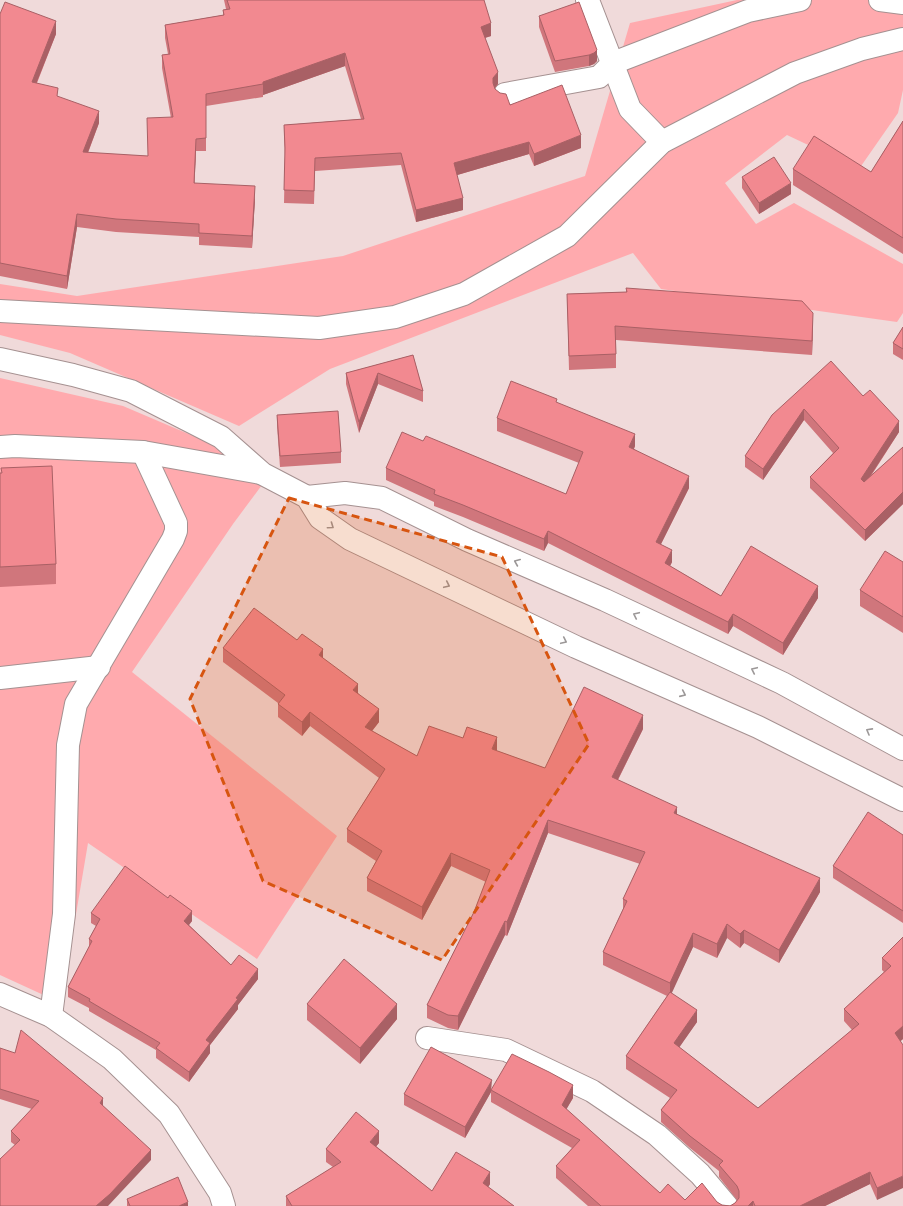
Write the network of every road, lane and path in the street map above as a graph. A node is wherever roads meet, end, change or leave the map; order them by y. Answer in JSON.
{"nodes":[{"id":1,"x":587,"y":0,"type":"edge"},
{"id":2,"x":800,"y":0,"type":"edge"},
{"id":3,"x":880,"y":0,"type":"edge"},
{"id":4,"x":903,"y":2,"type":"edge"},
{"id":5,"x":903,"y":39,"type":"edge"},
{"id":6,"x":613,"y":63,"type":"junction"},
{"id":7,"x":506,"y":94,"type":"edge"},
{"id":8,"x":662,"y":142,"type":"junction"},
{"id":9,"x":0,"y":312,"type":"edge"},
{"id":10,"x":0,"y":359,"type":"edge"},
{"id":11,"x":0,"y":448,"type":"edge"},
{"id":12,"x":143,"y":452,"type":"junction"},
{"id":13,"x":262,"y":474,"type":"junction"},
{"id":14,"x":307,"y":497,"type":"junction"},
{"id":15,"x":99,"y":667,"type":"junction"},
{"id":16,"x":0,"y":678,"type":"edge"},
{"id":17,"x":903,"y":749,"type":"edge"},
{"id":18,"x":903,"y":800,"type":"edge"},
{"id":19,"x":0,"y":994,"type":"edge"},
{"id":20,"x":51,"y":1016,"type":"junction"},
{"id":21,"x":427,"y":1038,"type":"dead end"},
{"id":22,"x":224,"y":1206,"type":"edge"},
{"id":23,"x":727,"y":1206,"type":"edge"}],
"edges":[{"from":1,"to":6,"type":"street"},
{"from":2,"to":6,"type":"street"},
{"from":3,"to":4,"type":"street"},
{"from":5,"to":8,"type":"street"},
{"from":6,"to":7,"type":"street"},
{"from":6,"to":8,"type":"street"},
{"from":8,"to":9,"type":"street"},
{"from":10,"to":13,"type":"street"},
{"from":11,"to":12,"type":"street"},
{"from":12,"to":13,"type":"street"},
{"from":12,"to":15,"type":"street"},
{"from":13,"to":14,"type":"street"},
{"from":17,"to":14,"type":"street","one_way":true},
{"from":14,"to":18,"type":"street","one_way":true},
{"from":15,"to":16,"type":"street"},
{"from":15,"to":20,"type":"street"},
{"from":19,"to":20,"type":"street"},
{"from":20,"to":22,"type":"street"},
{"from":21,"to":23,"type":"street"}]}
